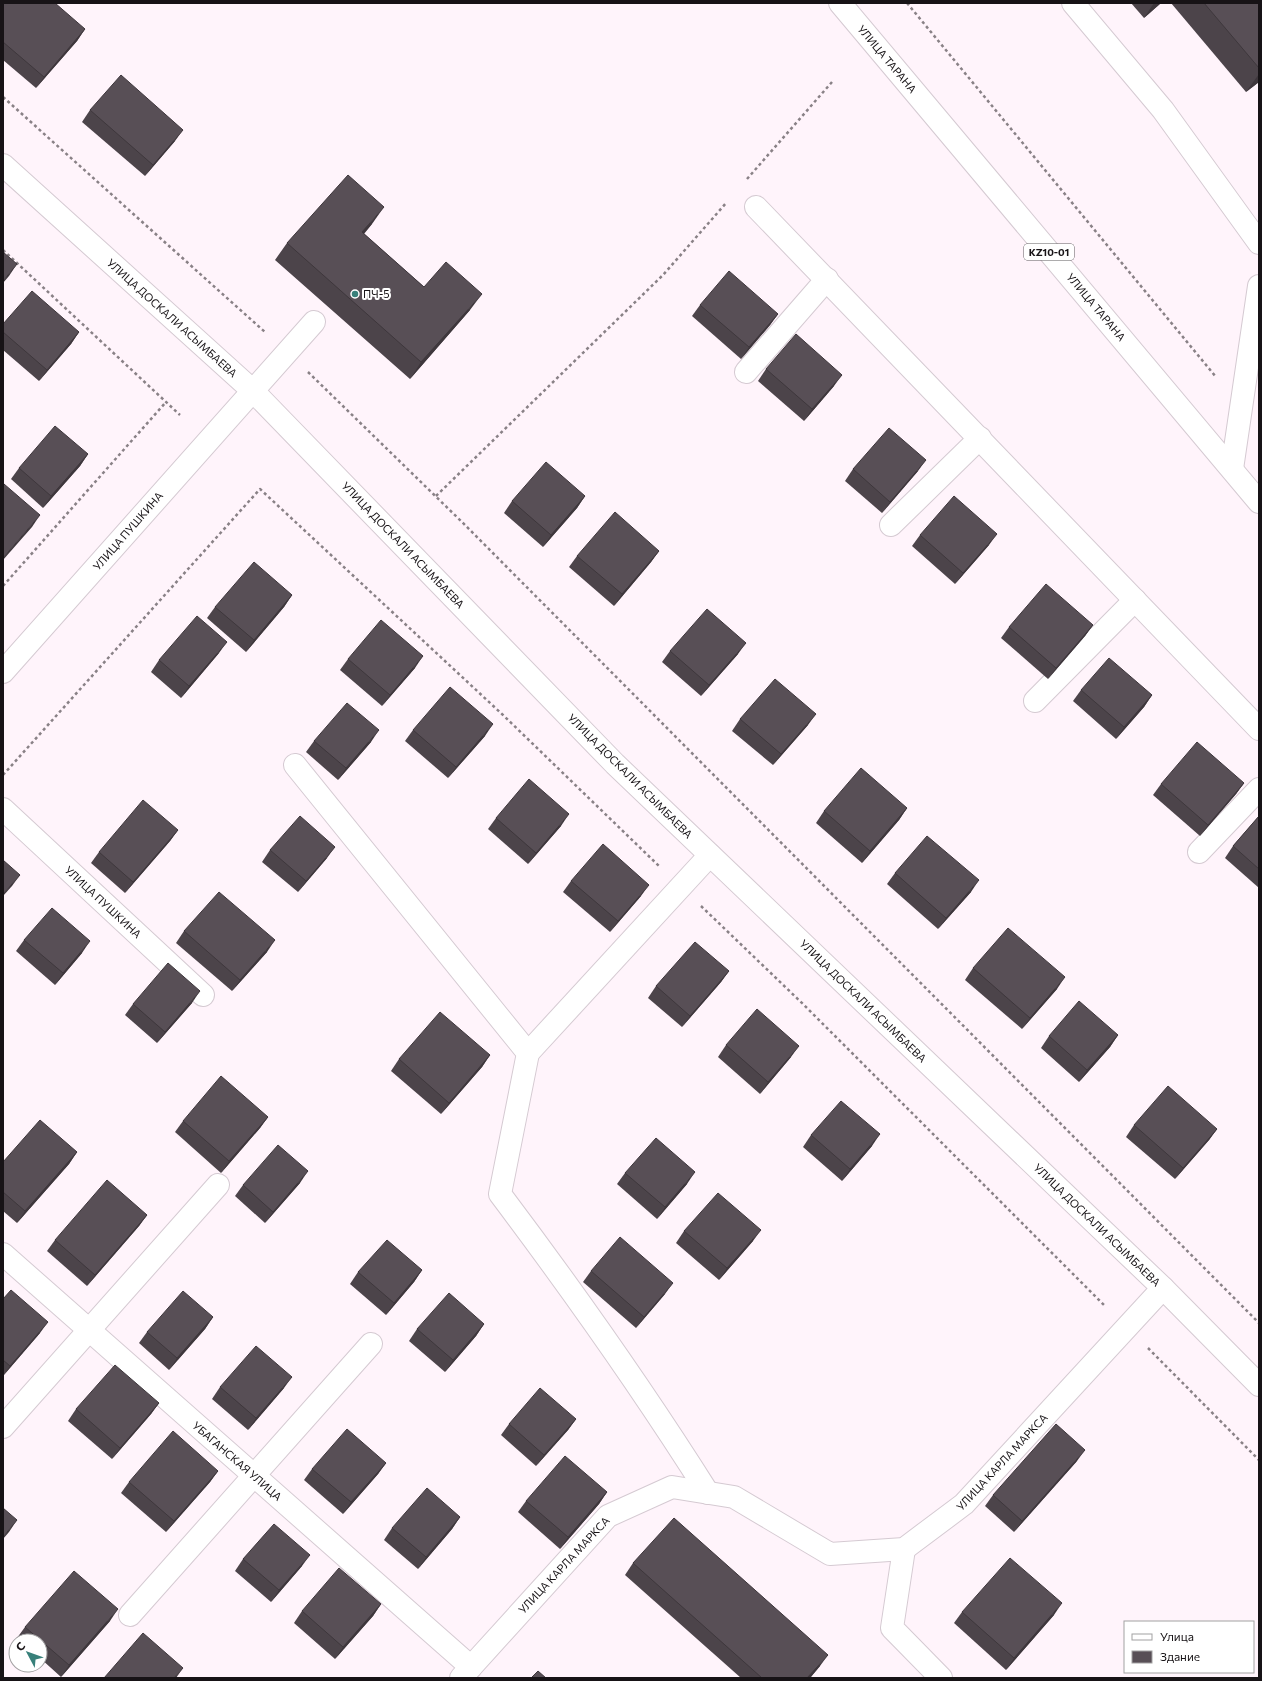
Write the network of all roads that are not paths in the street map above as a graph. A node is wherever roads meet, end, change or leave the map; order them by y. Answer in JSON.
{"nodes":[{"id":1,"x":840,"y":3,"type":"edge"},
{"id":2,"x":1072,"y":3,"type":"edge"},
{"id":3,"x":3,"y":165,"type":"edge"},
{"id":4,"x":756,"y":207,"type":"dead end"},
{"id":5,"x":1259,"y":243,"type":"edge"},
{"id":6,"x":827,"y":279,"type":"junction"},
{"id":7,"x":1259,"y":286,"type":"edge"},
{"id":8,"x":314,"y":322,"type":"dead end"},
{"id":9,"x":746,"y":372,"type":"dead end"},
{"id":10,"x":252,"y":390,"type":"junction"},
{"id":11,"x":980,"y":438,"type":"junction"},
{"id":12,"x":1232,"y":469,"type":"junction"},
{"id":13,"x":1259,"y":502,"type":"edge"},
{"id":14,"x":891,"y":525,"type":"dead end"},
{"id":15,"x":1135,"y":600,"type":"junction"},
{"id":16,"x":5,"y":666,"type":"edge"},
{"id":17,"x":1035,"y":701,"type":"dead end"},
{"id":18,"x":1259,"y":729,"type":"edge"},
{"id":19,"x":294,"y":765,"type":"dead end"},
{"id":20,"x":1259,"y":789,"type":"edge"},
{"id":21,"x":3,"y":810,"type":"edge"},
{"id":22,"x":1199,"y":852,"type":"dead end"},
{"id":23,"x":710,"y":855,"type":"junction"},
{"id":24,"x":203,"y":995,"type":"dead end"},
{"id":25,"x":528,"y":1053,"type":"junction"},
{"id":26,"x":218,"y":1185,"type":"dead end"},
{"id":27,"x":3,"y":1254,"type":"edge"},
{"id":28,"x":1163,"y":1288,"type":"junction"},
{"id":29,"x":89,"y":1330,"type":"junction"},
{"id":30,"x":371,"y":1344,"type":"dead end"},
{"id":31,"x":1259,"y":1385,"type":"edge"},
{"id":32,"x":3,"y":1426,"type":"edge"},
{"id":33,"x":254,"y":1476,"type":"junction"},
{"id":34,"x":708,"y":1493,"type":"junction"},
{"id":35,"x":904,"y":1549,"type":"junction"},
{"id":36,"x":130,"y":1615,"type":"dead end"},
{"id":37,"x":466,"y":1673,"type":"edge"},
{"id":38,"x":941,"y":1678,"type":"edge"}],
"edges":[{"from":1,"to":12,"type":"street","name":"УЛИЦА ТАРАНА","number":"KZ10-01"},
{"from":2,"to":5,"type":"street"},
{"from":3,"to":10,"type":"street","name":"УЛИЦА ДОСКАЛИ АСЫМБАЕВА"},
{"from":4,"to":6,"type":"street"},
{"from":6,"to":9,"type":"street"},
{"from":6,"to":11,"type":"street"},
{"from":7,"to":12,"type":"street"},
{"from":8,"to":10,"type":"street","name":"УЛИЦА ПУШКИНА"},
{"from":10,"to":16,"type":"street","name":"УЛИЦА ПУШКИНА"},
{"from":10,"to":23,"type":"street","name":"УЛИЦА ДОСКАЛИ АСЫМБАЕВА"},
{"from":11,"to":14,"type":"street"},
{"from":11,"to":15,"type":"street"},
{"from":12,"to":13,"type":"street","name":"УЛИЦА ТАРАНА","number":"KZ10-01"},
{"from":15,"to":17,"type":"street"},
{"from":15,"to":18,"type":"street"},
{"from":19,"to":25,"type":"street"},
{"from":20,"to":22,"type":"street"},
{"from":21,"to":24,"type":"street","name":"УЛИЦА ПУШКИНА"},
{"from":23,"to":25,"type":"street"},
{"from":23,"to":28,"type":"street","name":"УЛИЦА ДОСКАЛИ АСЫМБАЕВА"},
{"from":25,"to":34,"type":"street"},
{"from":26,"to":29,"type":"street"},
{"from":27,"to":29,"type":"street","name":"УБАГАНСКАЯ УЛИЦА"},
{"from":28,"to":31,"type":"street","name":"УЛИЦА ДОСКАЛИ АСЫМБАЕВА"},
{"from":28,"to":35,"type":"street","name":"УЛИЦА КАРЛА МАРКСА"},
{"from":29,"to":32,"type":"street"},
{"from":29,"to":33,"type":"street","name":"УБАГАНСКАЯ УЛИЦА"},
{"from":30,"to":33,"type":"street"},
{"from":33,"to":36,"type":"street"},
{"from":33,"to":37,"type":"street","name":"УБАГАНСКАЯ УЛИЦА"},
{"from":34,"to":35,"type":"street","name":"УЛИЦА КАРЛА МАРКСА"},
{"from":34,"to":37,"type":"street","name":"УЛИЦА КАРЛА МАРКСА"},
{"from":35,"to":38,"type":"street"}]}
